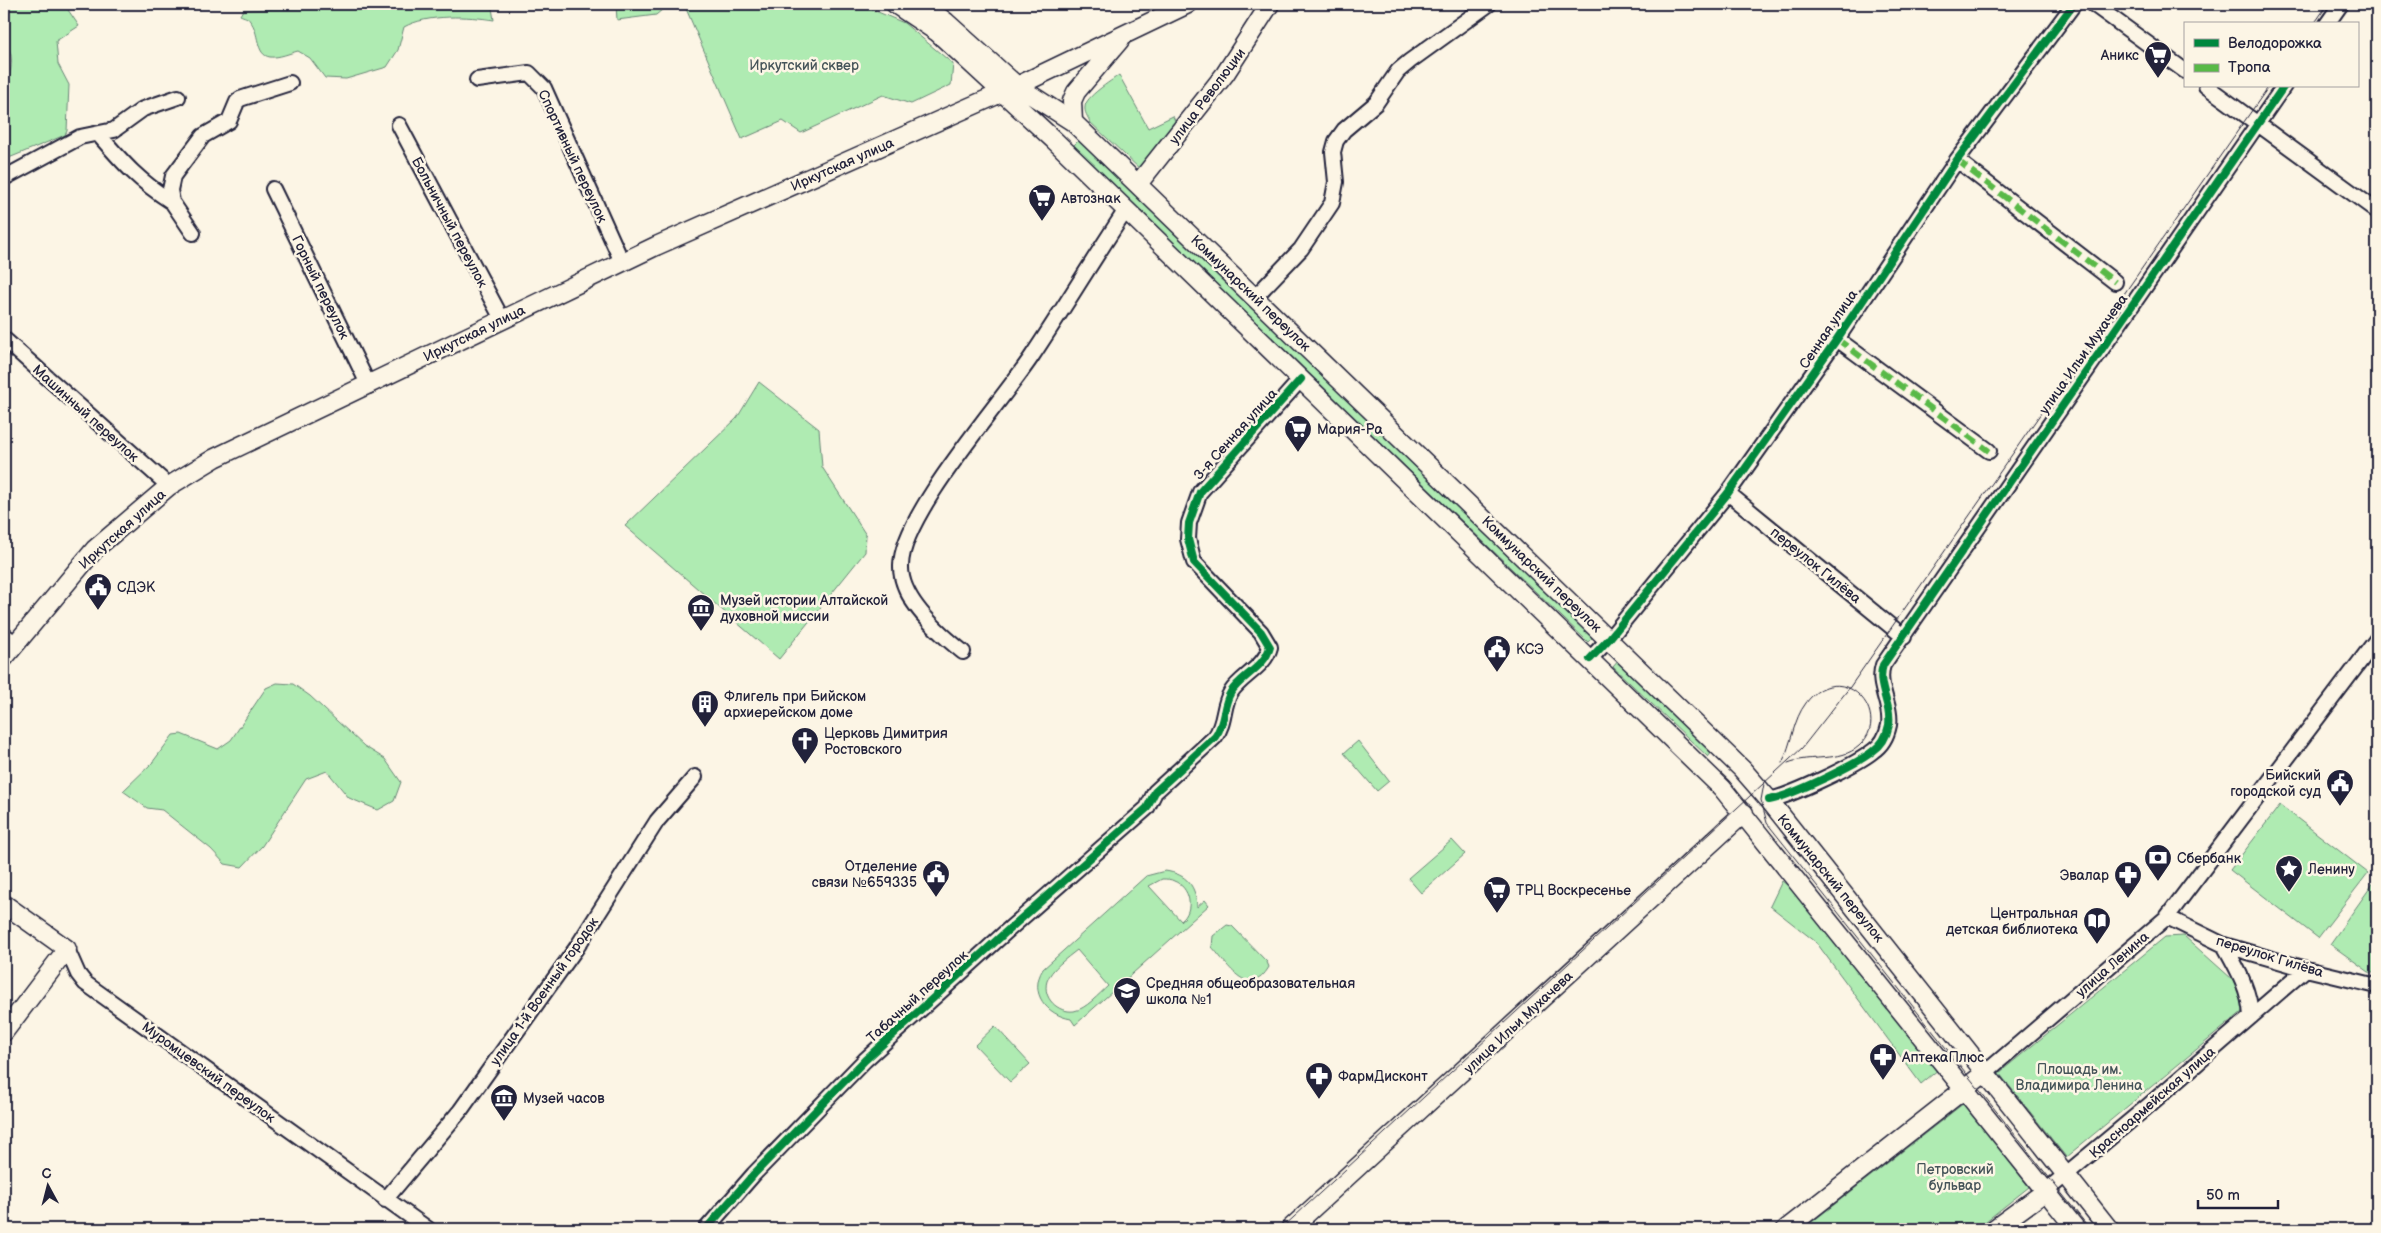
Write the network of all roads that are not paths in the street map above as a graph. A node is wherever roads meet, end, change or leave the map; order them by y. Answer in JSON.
{"nodes":[{"id":1,"x":895,"y":4,"type":"edge"},
{"id":2,"x":922,"y":4,"type":"edge"},
{"id":3,"x":1188,"y":4,"type":"edge"},
{"id":4,"x":1270,"y":4,"type":"edge"},
{"id":5,"x":1488,"y":4,"type":"edge"},
{"id":6,"x":2074,"y":4,"type":"edge"},
{"id":7,"x":2093,"y":4,"type":"edge"},
{"id":8,"x":2341,"y":4,"type":"edge"},
{"id":9,"x":2328,"y":22,"type":"edge"},
{"id":10,"x":1124,"y":35,"type":"junction"},
{"id":11,"x":2184,"y":70,"type":"edge"},
{"id":12,"x":477,"y":80,"type":"dead end"},
{"id":13,"x":290,"y":83,"type":"dead end"},
{"id":14,"x":2209,"y":88,"type":"edge"},
{"id":15,"x":2283,"y":88,"type":"edge"},
{"id":16,"x":1010,"y":89,"type":"junction"},
{"id":17,"x":178,"y":97,"type":"dead end"},
{"id":18,"x":1073,"y":122,"type":"junction"},
{"id":19,"x":399,"y":124,"type":"dead end"},
{"id":20,"x":2258,"y":124,"type":"junction"},
{"id":21,"x":99,"y":135,"type":"junction"},
{"id":22,"x":1054,"y":140,"type":"junction"},
{"id":23,"x":1957,"y":160,"type":"junction"},
{"id":24,"x":4,"y":178,"type":"edge"},
{"id":25,"x":1138,"y":184,"type":"junction"},
{"id":26,"x":273,"y":189,"type":"dead end"},
{"id":27,"x":172,"y":202,"type":"junction"},
{"id":28,"x":1126,"y":210,"type":"junction"},
{"id":29,"x":2377,"y":211,"type":"edge"},
{"id":30,"x":193,"y":233,"type":"dead end"},
{"id":31,"x":622,"y":262,"type":"junction"},
{"id":32,"x":2114,"y":282,"type":"dead end"},
{"id":33,"x":1255,"y":297,"type":"junction"},
{"id":34,"x":502,"y":319,"type":"junction"},
{"id":35,"x":4,"y":339,"type":"edge"},
{"id":36,"x":1837,"y":340,"type":"junction"},
{"id":37,"x":1301,"y":379,"type":"junction"},
{"id":38,"x":369,"y":386,"type":"junction"},
{"id":39,"x":1989,"y":451,"type":"dead end"},
{"id":40,"x":169,"y":486,"type":"junction"},
{"id":41,"x":1728,"y":493,"type":"junction"},
{"id":42,"x":1904,"y":637,"type":"junction"},
{"id":43,"x":9,"y":639,"type":"edge"},
{"id":44,"x":1609,"y":639,"type":"junction"},
{"id":45,"x":2377,"y":639,"type":"edge"},
{"id":46,"x":963,"y":652,"type":"dead end"},
{"id":47,"x":4,"y":658,"type":"edge"},
{"id":48,"x":1590,"y":659,"type":"junction"},
{"id":49,"x":695,"y":777,"type":"dead end"},
{"id":50,"x":1155,"y":792,"type":"joint"},
{"id":51,"x":1769,"y":800,"type":"junction"},
{"id":52,"x":1744,"y":813,"type":"junction"},
{"id":53,"x":4,"y":904,"type":"edge"},
{"id":54,"x":2167,"y":917,"type":"junction"},
{"id":55,"x":2224,"y":945,"type":"junction"},
{"id":56,"x":67,"y":949,"type":"junction"},
{"id":57,"x":2306,"y":969,"type":"junction"},
{"id":58,"x":2377,"y":986,"type":"edge"},
{"id":59,"x":2250,"y":1017,"type":"junction"},
{"id":60,"x":4,"y":1032,"type":"edge"},
{"id":61,"x":1986,"y":1072,"type":"junction"},
{"id":62,"x":1964,"y":1089,"type":"junction"},
{"id":63,"x":2066,"y":1175,"type":"junction"},
{"id":64,"x":2046,"y":1191,"type":"junction"},
{"id":65,"x":385,"y":1200,"type":"junction"},
{"id":66,"x":428,"y":1229,"type":"edge"},
{"id":67,"x":706,"y":1229,"type":"edge"},
{"id":68,"x":1290,"y":1229,"type":"edge"},
{"id":69,"x":1786,"y":1229,"type":"edge"},
{"id":70,"x":1994,"y":1229,"type":"edge"},
{"id":71,"x":2076,"y":1229,"type":"edge"},
{"id":72,"x":2109,"y":1229,"type":"edge"}],
"edges":[{"from":1,"to":16,"type":"main road"},
{"from":2,"to":16,"type":"main road"},
{"from":3,"to":10,"type":"main road"},
{"from":4,"to":25,"type":"main road","name":"улица Революции"},
{"from":5,"to":33,"type":"street"},
{"from":6,"to":23,"type":"street","name":"Сенная улица"},
{"from":7,"to":11,"type":"street"},
{"from":8,"to":9,"type":"street"},
{"from":10,"to":16,"type":"main road"},
{"from":10,"to":18,"type":"main road"},
{"from":12,"to":31,"type":"street","name":"Спортивный переулок"},
{"from":13,"to":27,"type":"street"},
{"from":14,"to":20,"type":"street"},
{"from":15,"to":20,"type":"street","name":"улица Ильи Мухачева"},
{"from":16,"to":18,"type":"main road","name":"Коммунарский переулок"},
{"from":16,"to":22,"type":"main road","name":"Коммунарский переулок"},
{"from":16,"to":31,"type":"main road","name":"Иркутская улица"},
{"from":17,"to":21,"type":"street"},
{"from":18,"to":22,"type":"main road"},
{"from":18,"to":25,"type":"main road","name":"Коммунарский переулок"},
{"from":19,"to":34,"type":"street","name":"Больничный переулок"},
{"from":20,"to":29,"type":"street"},
{"from":20,"to":42,"type":"street","name":"улица Ильи Мухачева"},
{"from":21,"to":24,"type":"street"},
{"from":21,"to":27,"type":"street"},
{"from":22,"to":28,"type":"main road","name":"Коммунарский переулок"},
{"from":23,"to":32,"type":"street"},
{"from":23,"to":36,"type":"street","name":"Сенная улица"},
{"from":25,"to":33,"type":"main road","name":"Коммунарский переулок"},
{"from":26,"to":38,"type":"street","name":"Горный переулок"},
{"from":27,"to":30,"type":"street"},
{"from":28,"to":37,"type":"main road","name":"Коммунарский переулок"},
{"from":28,"to":46,"type":"street"},
{"from":31,"to":34,"type":"main road","name":"Иркутская улица"},
{"from":33,"to":44,"type":"main road","name":"Коммунарский переулок"},
{"from":34,"to":38,"type":"main road","name":"Иркутская улица"},
{"from":35,"to":40,"type":"street","name":"Машинный переулок"},
{"from":36,"to":39,"type":"street"},
{"from":36,"to":41,"type":"street","name":"Сенная улица"},
{"from":37,"to":48,"type":"main road","name":"Коммунарский переулок"},
{"from":37,"to":50,"type":"street","name":"3-я Сенная улица"},
{"from":38,"to":40,"type":"main road","name":"Иркутская улица"},
{"from":40,"to":43,"type":"main road","name":"Иркутская улица"},
{"from":41,"to":42,"type":"street","name":"переулок Гилёва"},
{"from":41,"to":44,"type":"street","name":"Сенная улица"},
{"from":42,"to":51,"type":"street","name":"улица Ильи Мухачева"},
{"from":43,"to":47,"type":"main road","name":"Иркутская улица"},
{"from":44,"to":48,"type":"street","name":"Сенная улица"},
{"from":44,"to":51,"type":"main road","name":"Коммунарский переулок"},
{"from":45,"to":54,"type":"street","name":"улица Ленина"},
{"from":48,"to":52,"type":"main road","name":"Коммунарский переулок"},
{"from":49,"to":65,"type":"street","name":"улица 1-й Военный городок"},
{"from":50,"to":67,"type":"street","name":"Табачный переулок"},
{"from":51,"to":61,"type":"main road","name":"Коммунарский переулок"},
{"from":52,"to":62,"type":"main road","name":"Коммунарский переулок"},
{"from":52,"to":68,"type":"main road","name":"улица Ильи Мухачева"},
{"from":53,"to":56,"type":"main road"},
{"from":54,"to":55,"type":"street","name":"переулок Гилёва"},
{"from":54,"to":61,"type":"street","name":"улица Ленина"},
{"from":55,"to":57,"type":"street","name":"переулок Гилёва"},
{"from":55,"to":59,"type":"street"},
{"from":56,"to":60,"type":"main road"},
{"from":56,"to":65,"type":"street","name":"Муромцевский переулок"},
{"from":57,"to":58,"type":"street","name":"переулок Гилёва"},
{"from":57,"to":59,"type":"street","name":"Красноармейская улица"},
{"from":59,"to":63,"type":"street","name":"Красноармейская улица"},
{"from":61,"to":62,"type":"main road","name":"улица Ленина"},
{"from":61,"to":63,"type":"main road","name":"Коммунарский переулок"},
{"from":62,"to":64,"type":"main road","name":"Коммунарский переулок"},
{"from":62,"to":69,"type":"main road","name":"улица Ленина"},
{"from":63,"to":64,"type":"street","name":"Красноармейская улица"},
{"from":63,"to":72,"type":"main road","name":"Коммунарский переулок"},
{"from":64,"to":70,"type":"main road","name":"Красноармейская улица"},
{"from":64,"to":71,"type":"main road","name":"Коммунарский переулок"},
{"from":65,"to":66,"type":"street","name":"Муромцевский переулок"}]}
